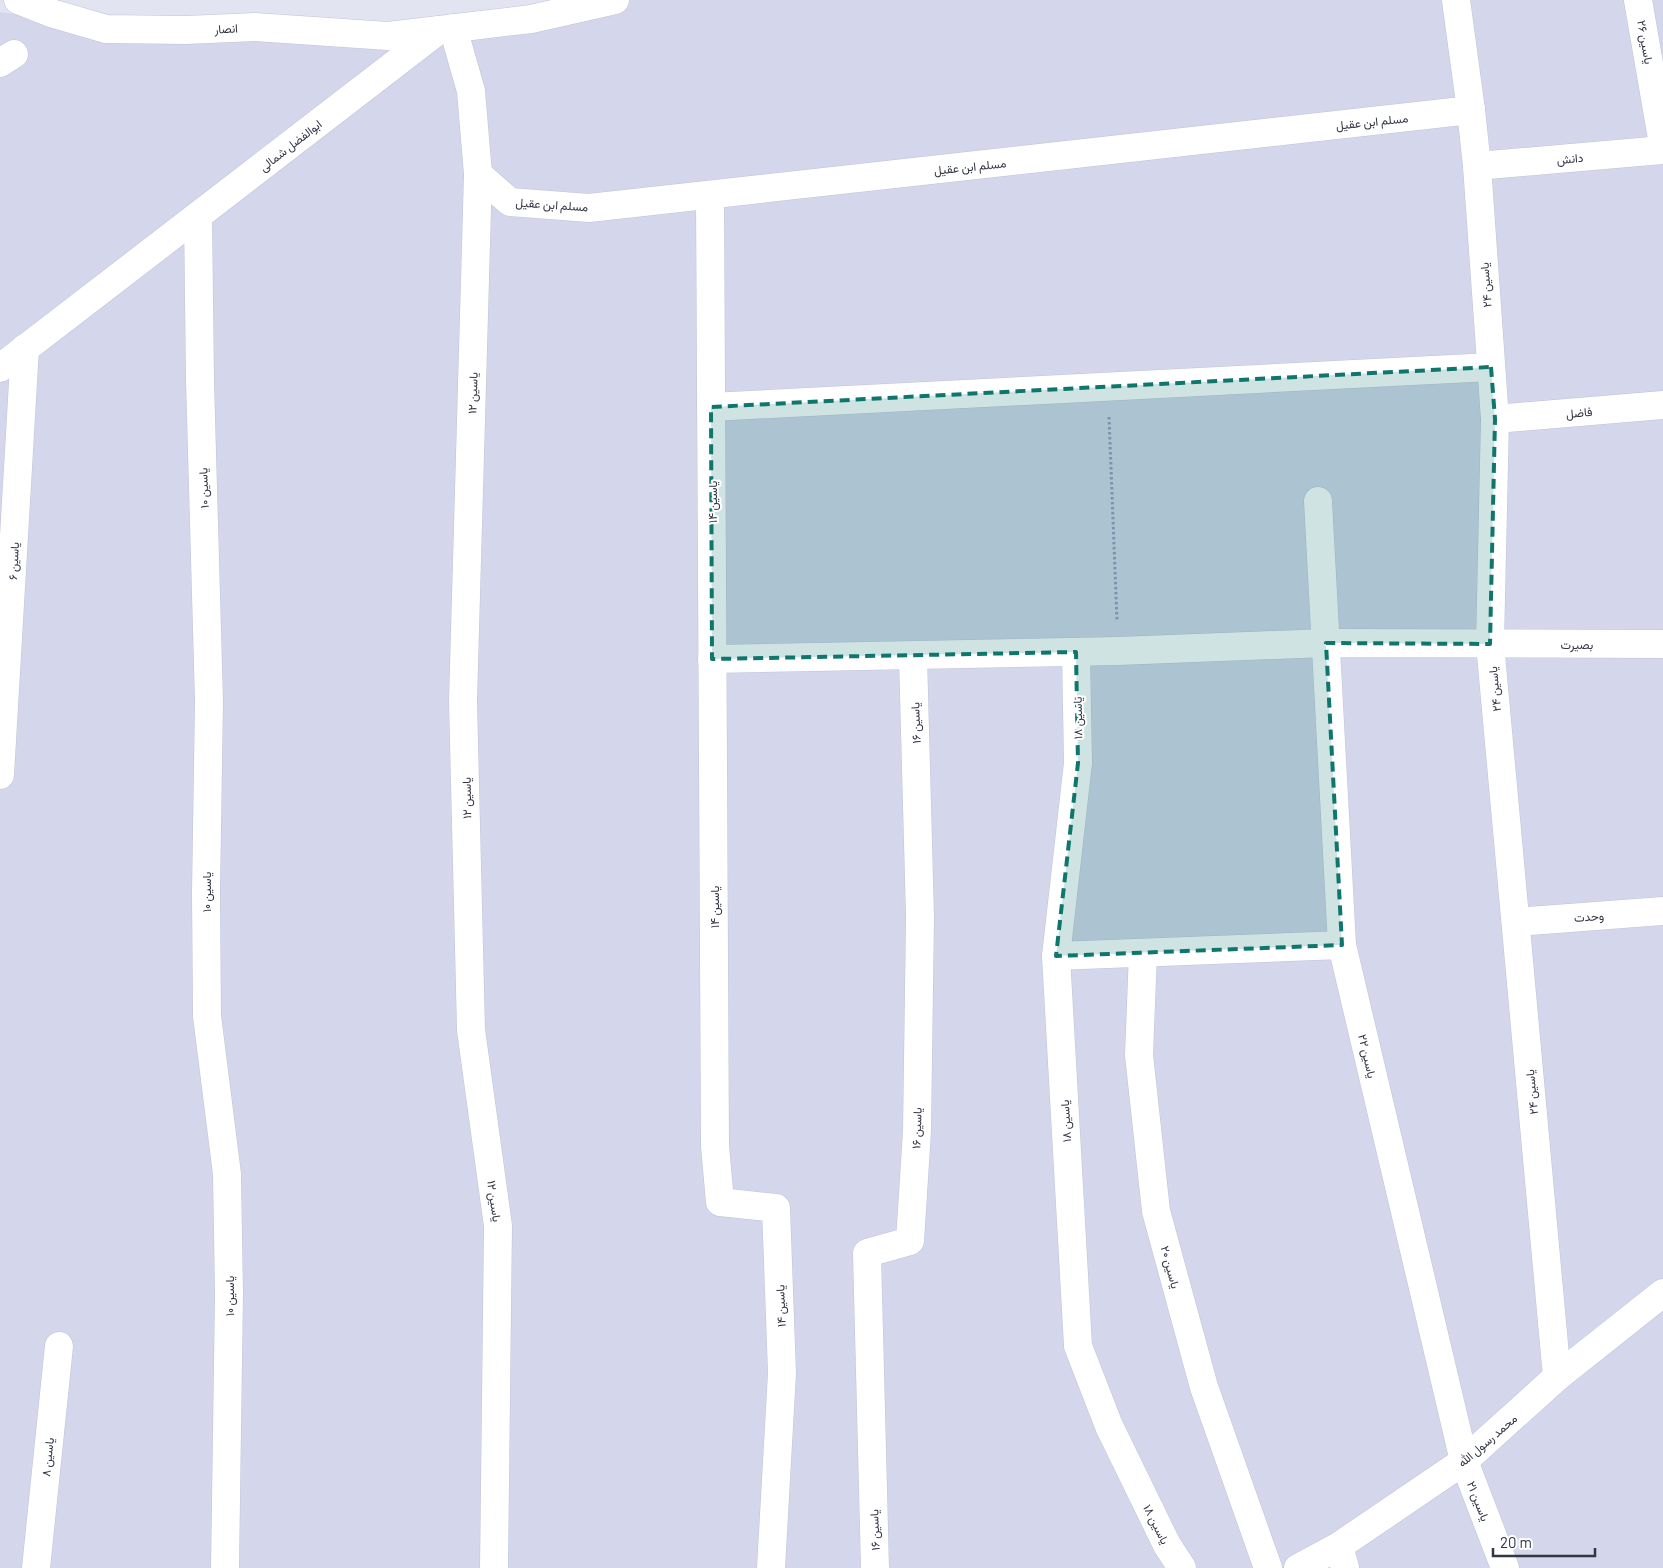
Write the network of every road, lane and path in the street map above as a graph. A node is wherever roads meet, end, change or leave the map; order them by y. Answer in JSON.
{"nodes":[{"id":1,"x":18,"y":0,"type":"edge"},
{"id":2,"x":615,"y":0,"type":"edge"},
{"id":3,"x":1456,"y":0,"type":"edge"},
{"id":4,"x":1638,"y":0,"type":"edge"},
{"id":5,"x":446,"y":29,"type":"junction"},
{"id":6,"x":1471,"y":110,"type":"junction"},
{"id":7,"x":1663,"y":144,"type":"edge"},
{"id":8,"x":1663,"y":150,"type":"edge"},
{"id":9,"x":1477,"y":166,"type":"junction"},
{"id":10,"x":478,"y":174,"type":"junction"},
{"id":11,"x":710,"y":195,"type":"junction"},
{"id":12,"x":198,"y":216,"type":"junction"},
{"id":13,"x":25,"y":348,"type":"junction"},
{"id":14,"x":1491,"y":367,"type":"junction"},
{"id":15,"x":0,"y":368,"type":"edge"},
{"id":16,"x":1108,"y":388,"type":"junction"},
{"id":17,"x":1663,"y":405,"type":"edge"},
{"id":18,"x":711,"y":407,"type":"junction"},
{"id":19,"x":1496,"y":419,"type":"junction"},
{"id":20,"x":1318,"y":501,"type":"dead end"},
{"id":21,"x":1326,"y":643,"type":"junction"},
{"id":22,"x":1490,"y":644,"type":"junction"},
{"id":23,"x":1663,"y":644,"type":"edge"},
{"id":24,"x":1076,"y":652,"type":"junction"},
{"id":25,"x":1118,"y":652,"type":"junction"},
{"id":26,"x":913,"y":656,"type":"junction"},
{"id":27,"x":712,"y":659,"type":"junction"},
{"id":28,"x":0,"y":774,"type":"edge"},
{"id":29,"x":1663,"y":911,"type":"edge"},
{"id":30,"x":1516,"y":922,"type":"junction"},
{"id":31,"x":1342,"y":945,"type":"junction"},
{"id":32,"x":1143,"y":953,"type":"junction"},
{"id":33,"x":1056,"y":956,"type":"junction"},
{"id":34,"x":1663,"y":1293,"type":"edge"},
{"id":35,"x":59,"y":1346,"type":"dead end"},
{"id":36,"x":1557,"y":1377,"type":"junction"},
{"id":37,"x":1464,"y":1461,"type":"junction"},
{"id":38,"x":1342,"y":1557,"type":"edge"},
{"id":39,"x":36,"y":1568,"type":"edge"},
{"id":40,"x":226,"y":1568,"type":"edge"},
{"id":41,"x":494,"y":1568,"type":"edge"},
{"id":42,"x":771,"y":1568,"type":"edge"},
{"id":43,"x":875,"y":1568,"type":"edge"},
{"id":44,"x":1182,"y":1568,"type":"edge"},
{"id":45,"x":1268,"y":1568,"type":"edge"},
{"id":46,"x":1298,"y":1568,"type":"edge"},
{"id":47,"x":1505,"y":1568,"type":"edge"}],
"edges":[{"from":1,"to":5,"type":"street","name":"انصار"},
{"from":2,"to":5,"type":"street"},
{"from":3,"to":6,"type":"street","name":"یاسین ۲۴"},
{"from":4,"to":7,"type":"street","name":"یاسین ۲۶"},
{"from":5,"to":10,"type":"street","name":"یاسین ۱۲"},
{"from":5,"to":12,"type":"street","name":"ابوالفضل شمالی"},
{"from":6,"to":9,"type":"street","name":"یاسین ۲۴"},
{"from":6,"to":11,"type":"street","name":"مسلم ابن عقیل"},
{"from":8,"to":9,"type":"street","name":"دانش"},
{"from":9,"to":14,"type":"street","name":"یاسین ۲۴"},
{"from":10,"to":11,"type":"street","name":"مسلم ابن عقیل"},
{"from":10,"to":41,"type":"street","name":"یاسین ۱۲"},
{"from":11,"to":18,"type":"street","name":"یاسین ۱۴"},
{"from":12,"to":13,"type":"street","name":"ابوالفضل شمالی"},
{"from":12,"to":40,"type":"street","name":"یاسین ۱۰"},
{"from":13,"to":15,"type":"street","name":"ابوالفضل شمالی"},
{"from":13,"to":28,"type":"street","name":"یاسین ۶"},
{"from":14,"to":16,"type":"street"},
{"from":14,"to":19,"type":"street","name":"یاسین ۲۴"},
{"from":16,"to":18,"type":"street"},
{"from":16,"to":25,"type":"path"},
{"from":17,"to":19,"type":"street","name":"فاضل"},
{"from":18,"to":27,"type":"street","name":"یاسین ۱۴"},
{"from":19,"to":22,"type":"street","name":"یاسین ۲۴"},
{"from":20,"to":21,"type":"street","name":"یاسین ۲۲"},
{"from":21,"to":22,"type":"street","name":"بصیرت"},
{"from":21,"to":25,"type":"street","name":"بصیرت"},
{"from":21,"to":31,"type":"street","name":"یاسین ۲۲"},
{"from":22,"to":23,"type":"street","name":"بصیرت"},
{"from":22,"to":30,"type":"street","name":"یاسین ۲۴"},
{"from":24,"to":25,"type":"street","name":"بصیرت"},
{"from":24,"to":26,"type":"street","name":"بصیرت"},
{"from":24,"to":33,"type":"street","name":"یاسین ۱۸"},
{"from":26,"to":27,"type":"street","name":"بصیرت"},
{"from":26,"to":43,"type":"street","name":"یاسین ۱۶"},
{"from":27,"to":42,"type":"street","name":"یاسین ۱۴"},
{"from":29,"to":30,"type":"street","name":"وحدت"},
{"from":30,"to":36,"type":"street","name":"یاسین ۲۴"},
{"from":31,"to":32,"type":"street"},
{"from":31,"to":37,"type":"street","name":"یاسین ۲۲"},
{"from":32,"to":33,"type":"street"},
{"from":32,"to":45,"type":"street","name":"یاسین ۲۰"},
{"from":33,"to":44,"type":"street","name":"یاسین ۱۸"},
{"from":34,"to":36,"type":"street","name":"محمد رسول الله"},
{"from":35,"to":39,"type":"street","name":"یاسین ۸"},
{"from":36,"to":37,"type":"street","name":"محمد رسول الله"},
{"from":37,"to":38,"type":"street","name":"محمد رسول الله"},
{"from":37,"to":47,"type":"street","name":"یاسین ۲۱"},
{"from":38,"to":46,"type":"street","name":"محمد رسول الله"}]}
